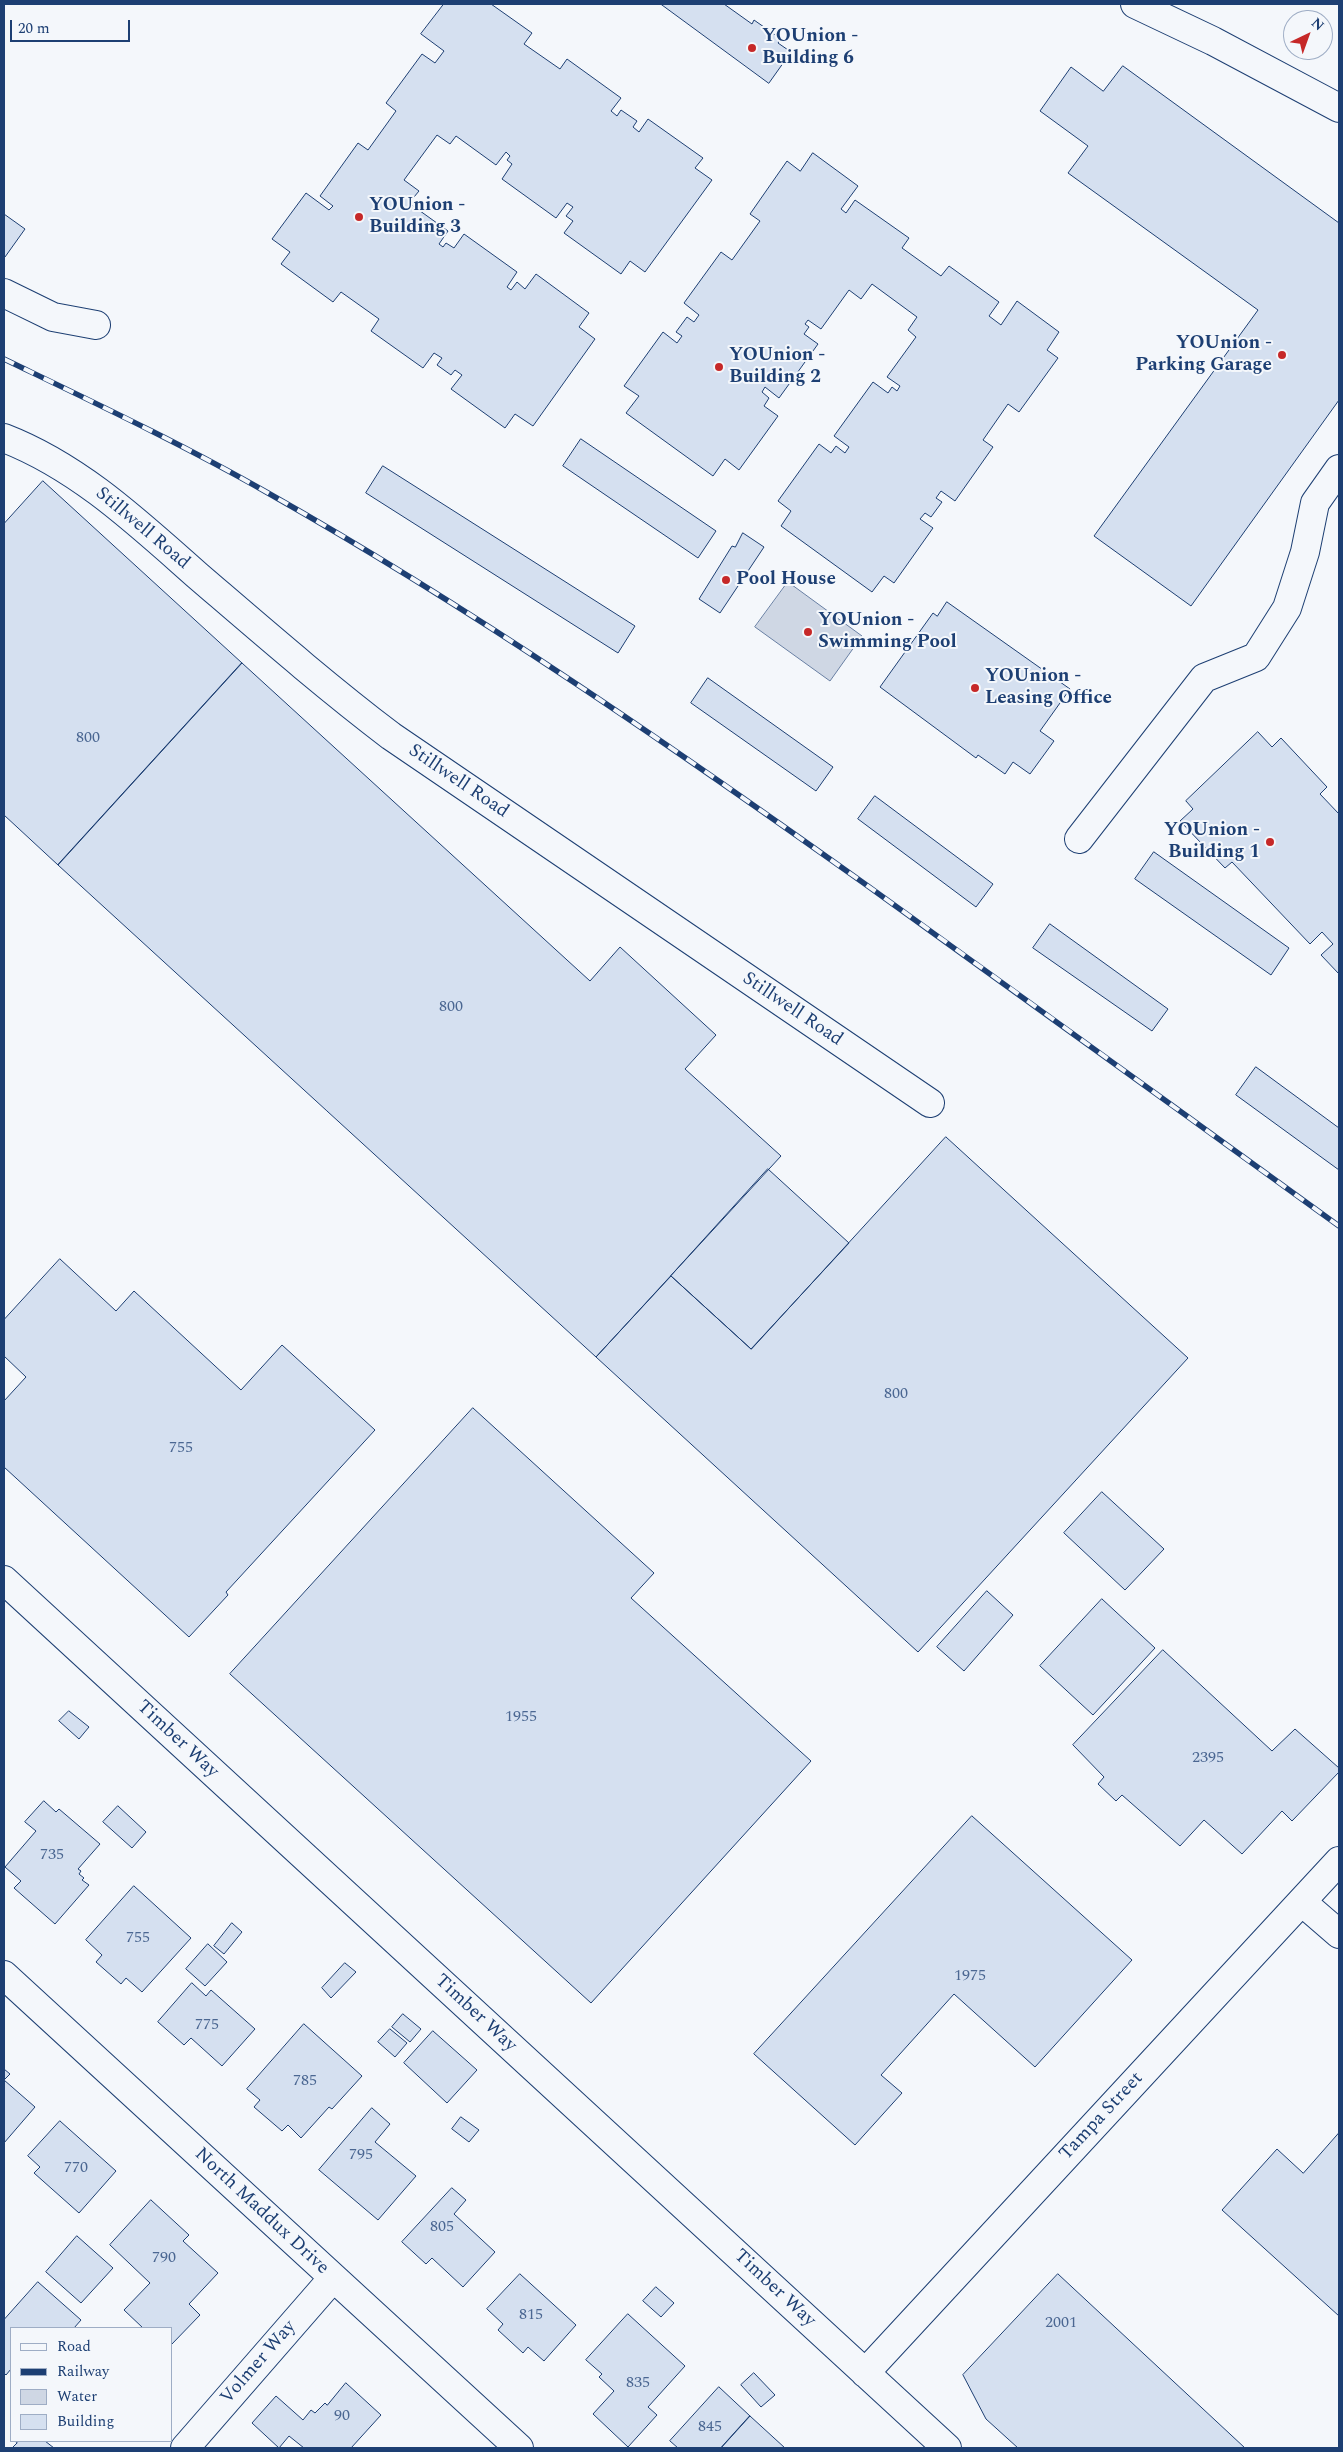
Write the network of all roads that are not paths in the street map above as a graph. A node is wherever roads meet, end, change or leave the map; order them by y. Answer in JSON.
{"nodes":[{"id":1,"x":1135,"y":4,"type":"edge"},
{"id":2,"x":1339,"y":108,"type":"edge"},
{"id":3,"x":4,"y":293,"type":"edge"},
{"id":4,"x":96,"y":325,"type":"dead end"},
{"id":5,"x":4,"y":438,"type":"edge"},
{"id":6,"x":1339,"y":470,"type":"edge"},
{"id":7,"x":1079,"y":839,"type":"dead end"},
{"id":8,"x":930,"y":1103,"type":"dead end"},
{"id":9,"x":4,"y":1580,"type":"edge"},
{"id":10,"x":1339,"y":1861,"type":"edge"},
{"id":11,"x":1302,"y":1902,"type":"junction"},
{"id":12,"x":1339,"y":1934,"type":"edge"},
{"id":13,"x":4,"y":1975,"type":"edge"},
{"id":14,"x":333,"y":2278,"type":"junction"},
{"id":15,"x":865,"y":2373,"type":"junction"},
{"id":16,"x":185,"y":2448,"type":"edge"},
{"id":17,"x":519,"y":2448,"type":"edge"},
{"id":18,"x":947,"y":2448,"type":"edge"}],
"edges":[{"from":1,"to":2,"type":"street"},
{"from":3,"to":4,"type":"street"},
{"from":5,"to":8,"type":"street","name":"Stillwell Road"},
{"from":6,"to":7,"type":"street"},
{"from":9,"to":15,"type":"street","name":"Timber Way"},
{"from":10,"to":11,"type":"street","name":"Tampa Street"},
{"from":11,"to":12,"type":"street"},
{"from":11,"to":15,"type":"street","name":"Tampa Street"},
{"from":13,"to":14,"type":"street","name":"North Maddux Drive"},
{"from":14,"to":16,"type":"street","name":"Volmer Way"},
{"from":14,"to":17,"type":"street","name":"North Maddux Drive"},
{"from":15,"to":18,"type":"street","name":"Timber Way"}]}
